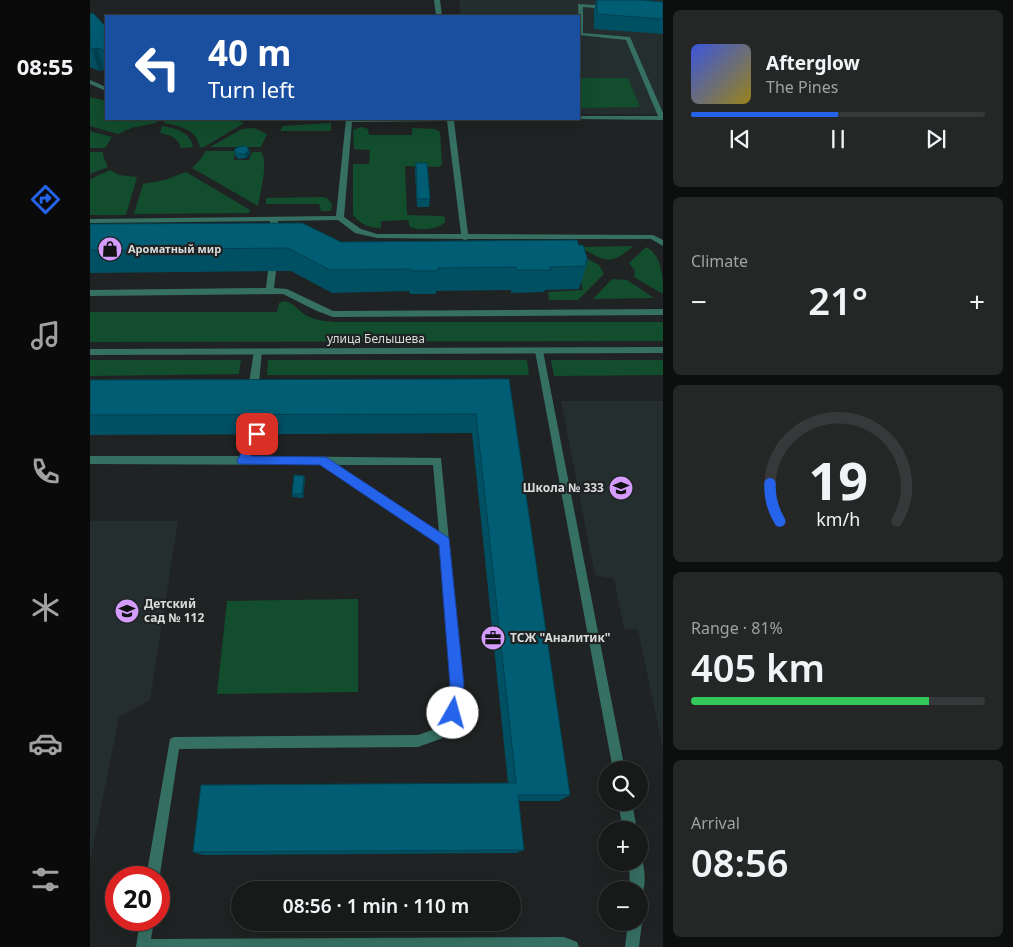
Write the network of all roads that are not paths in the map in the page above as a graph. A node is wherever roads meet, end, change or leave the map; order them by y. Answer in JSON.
{"nodes":[{"id":1,"x":437,"y":0,"type":"edge"},
{"id":2,"x":617,"y":8,"type":"edge"},
{"id":3,"x":439,"y":15,"type":"edge"},
{"id":4,"x":90,"y":82,"type":"edge"},
{"id":5,"x":105,"y":89,"type":"edge"},
{"id":6,"x":580,"y":118,"type":"edge"},
{"id":7,"x":662,"y":118,"type":"edge"},
{"id":8,"x":348,"y":120,"type":"edge"},
{"id":9,"x":450,"y":120,"type":"edge"},
{"id":10,"x":340,"y":218,"type":"junction"},
{"id":11,"x":274,"y":219,"type":"junction"},
{"id":12,"x":90,"y":221,"type":"edge"},
{"id":13,"x":465,"y":238,"type":"junction"},
{"id":14,"x":663,"y":243,"type":"edge"},
{"id":15,"x":273,"y":245,"type":"edge"},
{"id":16,"x":272,"y":270,"type":"edge"},
{"id":17,"x":270,"y":291,"type":"junction"},
{"id":18,"x":90,"y":293,"type":"edge"},
{"id":19,"x":663,"y":312,"type":"edge"},
{"id":20,"x":663,"y":350,"type":"edge"},
{"id":21,"x":258,"y":351,"type":"junction"},
{"id":22,"x":539,"y":351,"type":"junction"},
{"id":23,"x":90,"y":352,"type":"edge"},
{"id":24,"x":261,"y":400,"type":"edge"},
{"id":25,"x":257,"y":434,"type":"edge"},
{"id":26,"x":90,"y":460,"type":"edge"},
{"id":27,"x":243,"y":461,"type":"junction"},
{"id":28,"x":322,"y":461,"type":"junction"},
{"id":29,"x":445,"y":542,"type":"junction"},
{"id":30,"x":617,"y":761,"type":"edge"},
{"id":31,"x":155,"y":866,"type":"edge"},
{"id":32,"x":145,"y":931,"type":"edge"},
{"id":33,"x":634,"y":931,"type":"edge"},
{"id":34,"x":411,"y":946,"type":"edge"},
{"id":35,"x":572,"y":947,"type":"edge"},
{"id":36,"x":632,"y":947,"type":"edge"}],
"edges":[{"from":1,"to":3,"type":"street"},
{"from":2,"to":7,"type":"street"},
{"from":4,"to":5,"type":"street"},
{"from":6,"to":7,"type":"street"},
{"from":8,"to":10,"type":"street"},
{"from":9,"to":13,"type":"street"},
{"from":10,"to":11,"type":"street"},
{"from":10,"to":13,"type":"street"},
{"from":11,"to":12,"type":"street"},
{"from":11,"to":15,"type":"street"},
{"from":13,"to":14,"type":"street"},
{"from":16,"to":17,"type":"street"},
{"from":17,"to":18,"type":"street"},
{"from":17,"to":19,"type":"street"},
{"from":20,"to":22,"type":"street","name":"улица Белышева"},
{"from":21,"to":22,"type":"street","name":"улица Белышева"},
{"from":21,"to":23,"type":"street","name":"улица Белышева"},
{"from":21,"to":24,"type":"street"},
{"from":22,"to":30,"type":"street"},
{"from":25,"to":27,"type":"street"},
{"from":26,"to":27,"type":"street"},
{"from":27,"to":28,"type":"street"},
{"from":28,"to":29,"type":"street"},
{"from":28,"to":29,"type":"street"},
{"from":29,"to":31,"type":"street"},
{"from":32,"to":34,"type":"street"},
{"from":33,"to":36,"type":"street"},
{"from":34,"to":35,"type":"street"}]}
